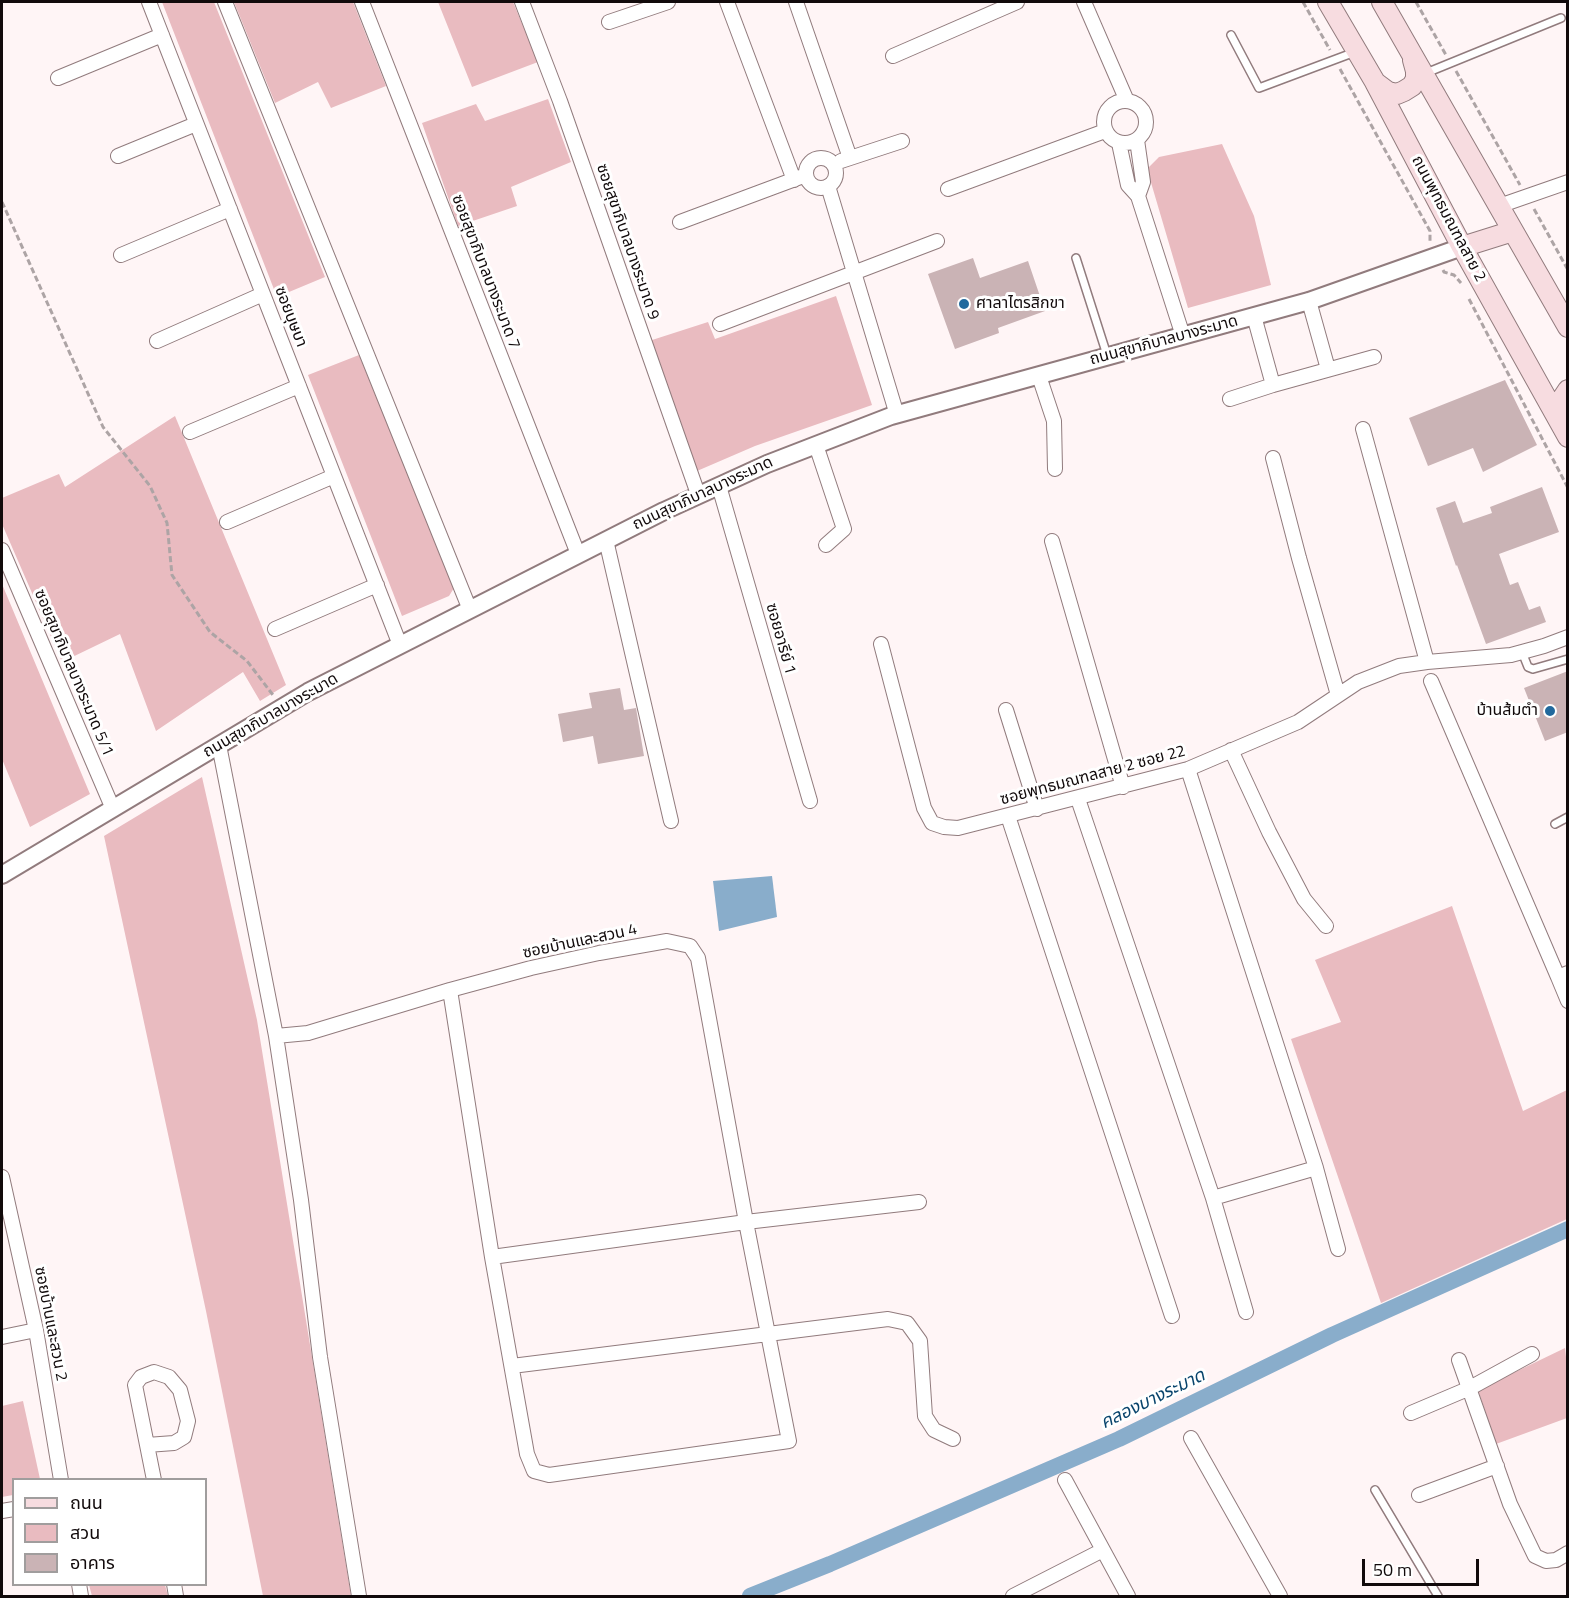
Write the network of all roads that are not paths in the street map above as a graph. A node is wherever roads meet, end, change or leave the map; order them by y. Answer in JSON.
{"nodes":[{"id":1,"x":149,"y":2,"type":"edge"},
{"id":2,"x":225,"y":2,"type":"edge"},
{"id":3,"x":362,"y":2,"type":"edge"},
{"id":4,"x":522,"y":2,"type":"edge"},
{"id":5,"x":668,"y":2,"type":"edge"},
{"id":6,"x":727,"y":2,"type":"edge"},
{"id":7,"x":796,"y":2,"type":"edge"},
{"id":8,"x":1017,"y":2,"type":"edge"},
{"id":9,"x":1084,"y":2,"type":"edge"},
{"id":10,"x":1328,"y":2,"type":"edge"},
{"id":11,"x":1382,"y":2,"type":"edge"},
{"id":12,"x":1561,"y":18,"type":"dead end"},
{"id":13,"x":609,"y":22,"type":"dead end"},
{"id":14,"x":162,"y":35,"type":"junction"},
{"id":15,"x":1230,"y":35,"type":"dead end"},
{"id":16,"x":1357,"y":51,"type":"junction"},
{"id":17,"x":1411,"y":54,"type":"junction"},
{"id":18,"x":893,"y":56,"type":"dead end"},
{"id":19,"x":1424,"y":74,"type":"junction"},
{"id":20,"x":58,"y":78,"type":"dead end"},
{"id":21,"x":1375,"y":82,"type":"junction"},
{"id":22,"x":1127,"y":101,"type":"junction"},
{"id":23,"x":196,"y":124,"type":"junction"},
{"id":24,"x":1105,"y":131,"type":"junction"},
{"id":25,"x":1137,"y":140,"type":"junction"},
{"id":26,"x":902,"y":141,"type":"dead end"},
{"id":27,"x":1119,"y":143,"type":"junction"},
{"id":28,"x":118,"y":156,"type":"dead end"},
{"id":29,"x":850,"y":159,"type":"junction"},
{"id":30,"x":833,"y":164,"type":"junction"},
{"id":31,"x":800,"y":178,"type":"junction"},
{"id":32,"x":1568,"y":182,"type":"edge"},
{"id":33,"x":828,"y":186,"type":"junction"},
{"id":34,"x":948,"y":189,"type":"dead end"},
{"id":35,"x":1138,"y":196,"type":"junction"},
{"id":36,"x":1499,"y":206,"type":"junction"},
{"id":37,"x":230,"y":209,"type":"junction"},
{"id":38,"x":680,"y":222,"type":"dead end"},
{"id":39,"x":1513,"y":231,"type":"junction"},
{"id":40,"x":937,"y":241,"type":"dead end"},
{"id":41,"x":1462,"y":247,"type":"junction"},
{"id":42,"x":121,"y":255,"type":"dead end"},
{"id":43,"x":1076,"y":258,"type":"dead end"},
{"id":44,"x":854,"y":273,"type":"junction"},
{"id":45,"x":263,"y":294,"type":"junction"},
{"id":46,"x":1309,"y":301,"type":"junction"},
{"id":47,"x":1254,"y":316,"type":"junction"},
{"id":48,"x":720,"y":324,"type":"dead end"},
{"id":49,"x":1568,"y":327,"type":"edge"},
{"id":50,"x":1183,"y":336,"type":"junction"},
{"id":51,"x":157,"y":341,"type":"dead end"},
{"id":52,"x":1108,"y":356,"type":"junction"},
{"id":53,"x":1374,"y":357,"type":"dead end"},
{"id":54,"x":1329,"y":369,"type":"junction"},
{"id":55,"x":1039,"y":376,"type":"junction"},
{"id":56,"x":1274,"y":385,"type":"junction"},
{"id":57,"x":299,"y":386,"type":"junction"},
{"id":58,"x":1568,"y":390,"type":"edge"},
{"id":59,"x":1230,"y":399,"type":"dead end"},
{"id":60,"x":897,"y":415,"type":"junction"},
{"id":61,"x":1363,"y":429,"type":"dead end"},
{"id":62,"x":190,"y":432,"type":"dead end"},
{"id":63,"x":1566,"y":434,"type":"edge"},
{"id":64,"x":816,"y":445,"type":"junction"},
{"id":65,"x":1273,"y":458,"type":"dead end"},
{"id":66,"x":1055,"y":469,"type":"dead end"},
{"id":67,"x":334,"y":476,"type":"junction"},
{"id":68,"x":719,"y":486,"type":"junction"},
{"id":69,"x":698,"y":494,"type":"junction"},
{"id":70,"x":227,"y":522,"type":"dead end"},
{"id":71,"x":606,"y":540,"type":"junction"},
{"id":72,"x":1052,"y":541,"type":"dead end"},
{"id":73,"x":826,"y":545,"type":"dead end"},
{"id":74,"x":2,"y":550,"type":"edge"},
{"id":75,"x":578,"y":554,"type":"junction"},
{"id":76,"x":376,"y":585,"type":"junction"},
{"id":77,"x":470,"y":610,"type":"junction"},
{"id":78,"x":275,"y":629,"type":"dead end"},
{"id":79,"x":1568,"y":637,"type":"edge"},
{"id":80,"x":882,"y":644,"type":"dead end"},
{"id":81,"x":400,"y":645,"type":"junction"},
{"id":82,"x":1522,"y":652,"type":"junction"},
{"id":83,"x":1568,"y":659,"type":"edge"},
{"id":84,"x":1427,"y":662,"type":"junction"},
{"id":85,"x":1431,"y":681,"type":"dead end"},
{"id":86,"x":1338,"y":695,"type":"junction"},
{"id":87,"x":1006,"y":711,"type":"dead end"},
{"id":88,"x":219,"y":745,"type":"junction"},
{"id":89,"x":1231,"y":750,"type":"junction"},
{"id":90,"x":1188,"y":769,"type":"junction"},
{"id":91,"x":1123,"y":787,"type":"junction"},
{"id":92,"x":1078,"y":799,"type":"junction"},
{"id":93,"x":810,"y":801,"type":"dead end"},
{"id":94,"x":113,"y":809,"type":"junction"},
{"id":95,"x":1037,"y":809,"type":"junction"},
{"id":96,"x":1008,"y":816,"type":"junction"},
{"id":97,"x":1568,"y":817,"type":"edge"},
{"id":98,"x":671,"y":821,"type":"dead end"},
{"id":99,"x":1555,"y":824,"type":"dead end"},
{"id":100,"x":2,"y":875,"type":"edge"},
{"id":101,"x":1326,"y":926,"type":"dead end"},
{"id":102,"x":1563,"y":975,"type":"edge"},
{"id":103,"x":450,"y":990,"type":"junction"},
{"id":104,"x":1568,"y":1000,"type":"edge"},
{"id":105,"x":276,"y":1036,"type":"junction"},
{"id":106,"x":1316,"y":1168,"type":"junction"},
{"id":107,"x":2,"y":1177,"type":"edge"},
{"id":108,"x":1213,"y":1198,"type":"junction"},
{"id":109,"x":919,"y":1202,"type":"dead end"},
{"id":110,"x":746,"y":1222,"type":"junction"},
{"id":111,"x":1338,"y":1249,"type":"dead end"},
{"id":112,"x":492,"y":1257,"type":"junction"},
{"id":113,"x":1246,"y":1312,"type":"dead end"},
{"id":114,"x":1172,"y":1316,"type":"dead end"},
{"id":115,"x":36,"y":1330,"type":"junction"},
{"id":116,"x":767,"y":1334,"type":"junction"},
{"id":117,"x":2,"y":1337,"type":"edge"},
{"id":118,"x":1532,"y":1354,"type":"dead end"},
{"id":119,"x":1459,"y":1360,"type":"dead end"},
{"id":120,"x":512,"y":1366,"type":"junction"},
{"id":121,"x":1470,"y":1388,"type":"junction"},
{"id":122,"x":1411,"y":1413,"type":"dead end"},
{"id":123,"x":1191,"y":1438,"type":"dead end"},
{"id":124,"x":953,"y":1439,"type":"dead end"},
{"id":125,"x":147,"y":1446,"type":"junction"},
{"id":126,"x":1497,"y":1466,"type":"junction"},
{"id":127,"x":61,"y":1478,"type":"edge"},
{"id":128,"x":154,"y":1478,"type":"edge"},
{"id":129,"x":1065,"y":1480,"type":"dead end"},
{"id":130,"x":1375,"y":1490,"type":"dead end"},
{"id":131,"x":1419,"y":1495,"type":"dead end"},
{"id":132,"x":1103,"y":1550,"type":"junction"},
{"id":133,"x":1568,"y":1553,"type":"edge"},
{"id":134,"x":359,"y":1596,"type":"edge"},
{"id":135,"x":1012,"y":1596,"type":"edge"},
{"id":136,"x":1128,"y":1596,"type":"edge"},
{"id":137,"x":1280,"y":1596,"type":"edge"},
{"id":138,"x":1438,"y":1596,"type":"edge"}],
"edges":[{"from":1,"to":14,"type":"street","name":"ซอยบุษบา"},
{"from":2,"to":77,"type":"street"},
{"from":3,"to":75,"type":"street","name":"ซอยสุขาภิบาลบางระมาด 7"},
{"from":4,"to":69,"type":"street","name":"ซอยสุขาภิบาลบางระมาด 9"},
{"from":5,"to":13,"type":"street"},
{"from":6,"to":31,"type":"street"},
{"from":7,"to":29,"type":"street"},
{"from":8,"to":18,"type":"street"},
{"from":9,"to":22,"type":"street"},
{"from":10,"to":16,"type":"main road","name":"ถนนพุทธมณฑลสาย 2"},
{"from":11,"to":17,"type":"main road"},
{"from":12,"to":19,"type":"lane"},
{"from":14,"to":20,"type":"street"},
{"from":14,"to":23,"type":"street","name":"ซอยบุษบา"},
{"from":15,"to":16,"type":"lane"},
{"from":16,"to":21,"type":"main road","name":"ถนนพุทธมณฑลสาย 2"},
{"from":17,"to":19,"type":"main road"},
{"from":17,"to":21,"type":"main road"},
{"from":19,"to":36,"type":"main road"},
{"from":21,"to":41,"type":"main road","name":"ถนนพุทธมณฑลสาย 2"},
{"from":22,"to":24,"type":"street"},
{"from":22,"to":25,"type":"street"},
{"from":23,"to":28,"type":"street"},
{"from":23,"to":37,"type":"street","name":"ซอยบุษบา"},
{"from":24,"to":27,"type":"street"},
{"from":24,"to":34,"type":"street"},
{"from":25,"to":27,"type":"street"},
{"from":25,"to":35,"type":"street"},
{"from":26,"to":29,"type":"street"},
{"from":27,"to":35,"type":"street"},
{"from":29,"to":30,"type":"street"},
{"from":30,"to":31,"type":"street"},
{"from":30,"to":33,"type":"street"},
{"from":31,"to":33,"type":"street"},
{"from":31,"to":38,"type":"street"},
{"from":32,"to":36,"type":"street"},
{"from":33,"to":44,"type":"street"},
{"from":35,"to":50,"type":"street"},
{"from":36,"to":39,"type":"main road"},
{"from":37,"to":42,"type":"street"},
{"from":37,"to":45,"type":"street","name":"ซอยบุษบา"},
{"from":39,"to":41,"type":"main road"},
{"from":39,"to":49,"type":"main road"},
{"from":40,"to":44,"type":"street"},
{"from":41,"to":46,"type":"street","name":"ถนนสุขาภิบาลบางระมาด"},
{"from":41,"to":63,"type":"main road","name":"ถนนพุทธมณฑลสาย 2"},
{"from":43,"to":52,"type":"lane"},
{"from":44,"to":48,"type":"street"},
{"from":44,"to":60,"type":"street"},
{"from":45,"to":51,"type":"street"},
{"from":45,"to":57,"type":"street","name":"ซอยบุษบา"},
{"from":46,"to":47,"type":"street","name":"ถนนสุขาภิบาลบางระมาด"},
{"from":46,"to":54,"type":"street"},
{"from":47,"to":50,"type":"street","name":"ถนนสุขาภิบาลบางระมาด"},
{"from":47,"to":56,"type":"street"},
{"from":50,"to":52,"type":"street","name":"ถนนสุขาภิบาลบางระมาด"},
{"from":52,"to":55,"type":"street","name":"ถนนสุขาภิบาลบางระมาด"},
{"from":53,"to":54,"type":"street"},
{"from":54,"to":56,"type":"street"},
{"from":55,"to":60,"type":"street","name":"ถนนสุขาภิบาลบางระมาด"},
{"from":55,"to":66,"type":"street"},
{"from":56,"to":59,"type":"street"},
{"from":57,"to":62,"type":"street"},
{"from":57,"to":67,"type":"street","name":"ซอยบุษบา"},
{"from":58,"to":63,"type":"main road"},
{"from":60,"to":64,"type":"street","name":"ถนนสุขาภิบาลบางระมาด"},
{"from":61,"to":84,"type":"street"},
{"from":64,"to":68,"type":"street","name":"ถนนสุขาภิบาลบางระมาด"},
{"from":64,"to":73,"type":"street"},
{"from":65,"to":86,"type":"street"},
{"from":67,"to":70,"type":"street"},
{"from":67,"to":76,"type":"street","name":"ซอยบุษบา"},
{"from":68,"to":69,"type":"street","name":"ถนนสุขาภิบาลบางระมาด"},
{"from":68,"to":93,"type":"street","name":"ซอยอารีย์ 1"},
{"from":69,"to":71,"type":"street","name":"ถนนสุขาภิบาลบางระมาด"},
{"from":71,"to":75,"type":"street","name":"ถนนสุขาภิบาลบางระมาด"},
{"from":71,"to":98,"type":"street"},
{"from":72,"to":91,"type":"street"},
{"from":74,"to":94,"type":"street","name":"ซอยสุขาภิบาลบางระมาด 5/1"},
{"from":75,"to":77,"type":"street","name":"ถนนสุขาภิบาลบางระมาด"},
{"from":76,"to":78,"type":"street"},
{"from":76,"to":81,"type":"street","name":"ซอยบุษบา"},
{"from":77,"to":81,"type":"street","name":"ถนนสุขาภิบาลบางระมาด"},
{"from":79,"to":82,"type":"street","name":"ซอยพุทธมณฑลสาย 2 ซอย 22"},
{"from":80,"to":96,"type":"street","name":"ซอยพุทธมณฑลสาย 2 ซอย 22"},
{"from":81,"to":88,"type":"street","name":"ถนนสุขาภิบาลบางระมาด"},
{"from":82,"to":83,"type":"lane"},
{"from":82,"to":84,"type":"street","name":"ซอยพุทธมณฑลสาย 2 ซอย 22"},
{"from":84,"to":86,"type":"street","name":"ซอยพุทธมณฑลสาย 2 ซอย 22"},
{"from":85,"to":102,"type":"street"},
{"from":86,"to":89,"type":"street","name":"ซอยพุทธมณฑลสาย 2 ซอย 22"},
{"from":87,"to":95,"type":"street"},
{"from":88,"to":94,"type":"street","name":"ถนนสุขาภิบาลบางระมาด"},
{"from":88,"to":105,"type":"street"},
{"from":89,"to":90,"type":"street","name":"ซอยพุทธมณฑลสาย 2 ซอย 22"},
{"from":89,"to":101,"type":"street"},
{"from":90,"to":91,"type":"street","name":"ซอยพุทธมณฑลสาย 2 ซอย 22"},
{"from":90,"to":106,"type":"street"},
{"from":91,"to":92,"type":"street","name":"ซอยพุทธมณฑลสาย 2 ซอย 22"},
{"from":92,"to":95,"type":"street","name":"ซอยพุทธมณฑลสาย 2 ซอย 22"},
{"from":92,"to":108,"type":"street"},
{"from":94,"to":100,"type":"street","name":"ถนนสุขาภิบาลบางระมาด"},
{"from":95,"to":96,"type":"street","name":"ซอยพุทธมณฑลสาย 2 ซอย 22"},
{"from":96,"to":114,"type":"street"},
{"from":97,"to":99,"type":"lane"},
{"from":102,"to":104,"type":"street"},
{"from":103,"to":105,"type":"street","name":"ซอยบ้านและสวน 4"},
{"from":103,"to":110,"type":"street","name":"ซอยบ้านและสวน 4"},
{"from":103,"to":112,"type":"street"},
{"from":105,"to":134,"type":"street"},
{"from":106,"to":108,"type":"street"},
{"from":106,"to":111,"type":"street"},
{"from":107,"to":115,"type":"street","name":"ซอยบ้านและสวน 2"},
{"from":108,"to":113,"type":"street"},
{"from":109,"to":110,"type":"street"},
{"from":110,"to":112,"type":"street"},
{"from":110,"to":116,"type":"street","name":"ซอยบ้านและสวน 4"},
{"from":112,"to":120,"type":"street"},
{"from":115,"to":117,"type":"street"},
{"from":115,"to":127,"type":"street","name":"ซอยบ้านและสวน 2"},
{"from":116,"to":120,"type":"street"},
{"from":116,"to":120,"type":"street","name":"ซอยบ้านและสวน 4"},
{"from":116,"to":124,"type":"street"},
{"from":118,"to":121,"type":"street"},
{"from":119,"to":121,"type":"street"},
{"from":121,"to":122,"type":"street"},
{"from":121,"to":126,"type":"street"},
{"from":123,"to":137,"type":"street"},
{"from":125,"to":125,"type":"street"},
{"from":125,"to":128,"type":"street"},
{"from":126,"to":131,"type":"street"},
{"from":126,"to":133,"type":"street"},
{"from":129,"to":132,"type":"street"},
{"from":130,"to":138,"type":"lane"},
{"from":132,"to":135,"type":"street"},
{"from":132,"to":136,"type":"street"}]}
